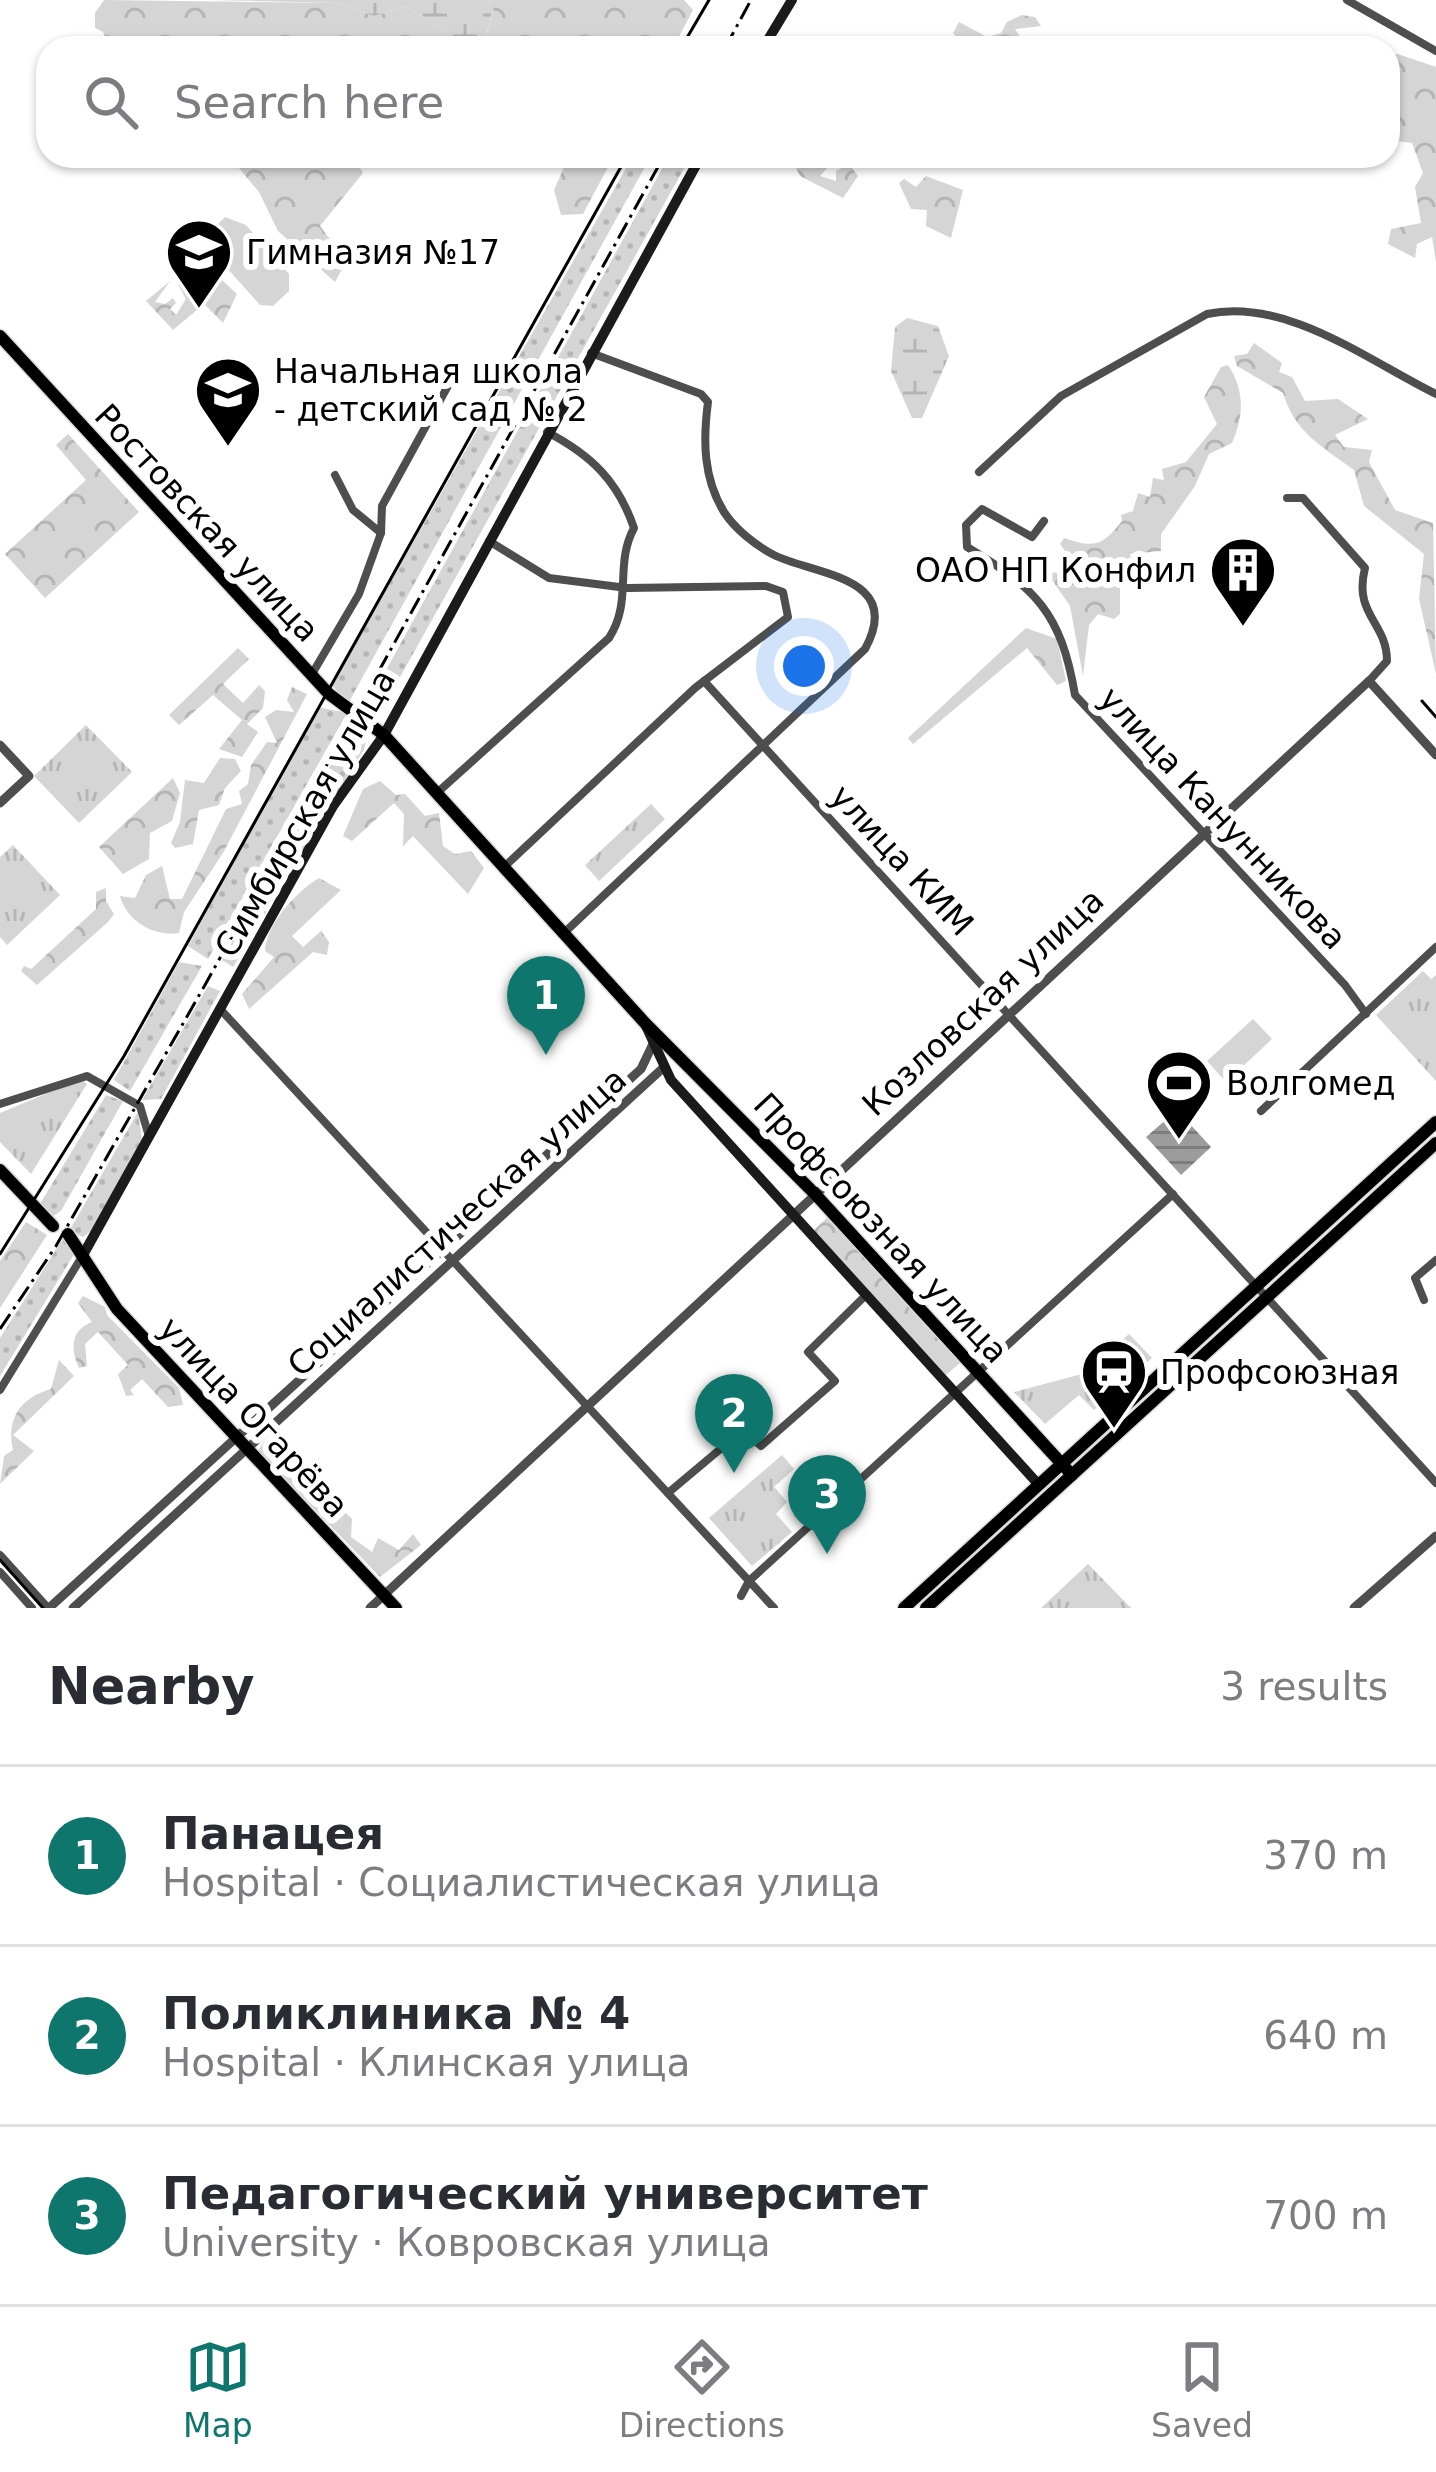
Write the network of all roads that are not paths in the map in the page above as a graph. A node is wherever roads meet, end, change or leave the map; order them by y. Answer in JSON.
{"nodes":[{"id":1,"x":792,"y":0,"type":"edge"},
{"id":2,"x":1347,"y":0,"type":"edge"},
{"id":3,"x":771,"y":36,"type":"edge"},
{"id":4,"x":1436,"y":51,"type":"edge"},
{"id":5,"x":694,"y":168,"type":"edge"},
{"id":6,"x":0,"y":336,"type":"edge"},
{"id":7,"x":591,"y":353,"type":"junction"},
{"id":8,"x":455,"y":373,"type":"dead end"},
{"id":9,"x":1436,"y":394,"type":"edge"},
{"id":10,"x":547,"y":432,"type":"junction"},
{"id":11,"x":979,"y":472,"type":"dead end"},
{"id":12,"x":334,"y":475,"type":"dead end"},
{"id":13,"x":1287,"y":498,"type":"dead end"},
{"id":14,"x":1044,"y":521,"type":"dead end"},
{"id":15,"x":380,"y":533,"type":"junction"},
{"id":16,"x":489,"y":542,"type":"junction"},
{"id":17,"x":627,"y":588,"type":"junction"},
{"id":18,"x":312,"y":675,"type":"junction"},
{"id":19,"x":704,"y":681,"type":"junction"},
{"id":20,"x":1369,"y":681,"type":"junction"},
{"id":21,"x":384,"y":735,"type":"junction"},
{"id":22,"x":0,"y":745,"type":"edge"},
{"id":23,"x":764,"y":746,"type":"junction"},
{"id":24,"x":1436,"y":755,"type":"edge"},
{"id":25,"x":438,"y":792,"type":"junction"},
{"id":26,"x":0,"y":803,"type":"edge"},
{"id":27,"x":1203,"y":836,"type":"junction"},
{"id":28,"x":504,"y":867,"type":"junction"},
{"id":29,"x":564,"y":933,"type":"junction"},
{"id":30,"x":1436,"y":947,"type":"edge"},
{"id":31,"x":221,"y":1010,"type":"junction"},
{"id":32,"x":1011,"y":1011,"type":"junction"},
{"id":33,"x":1366,"y":1014,"type":"junction"},
{"id":34,"x":645,"y":1023,"type":"junction"},
{"id":35,"x":653,"y":1044,"type":"junction"},
{"id":36,"x":663,"y":1068,"type":"junction"},
{"id":37,"x":0,"y":1104,"type":"edge"},
{"id":38,"x":1261,"y":1111,"type":"dead end"},
{"id":39,"x":1436,"y":1122,"type":"edge"},
{"id":40,"x":148,"y":1141,"type":"junction"},
{"id":41,"x":1436,"y":1143,"type":"edge"},
{"id":42,"x":0,"y":1170,"type":"edge"},
{"id":43,"x":1173,"y":1194,"type":"junction"},
{"id":44,"x":816,"y":1196,"type":"junction"},
{"id":45,"x":794,"y":1216,"type":"junction"},
{"id":46,"x":53,"y":1226,"type":"dead end"},
{"id":47,"x":68,"y":1234,"type":"dead end"},
{"id":48,"x":441,"y":1247,"type":"junction"},
{"id":49,"x":83,"y":1256,"type":"junction"},
{"id":50,"x":1436,"y":1260,"type":"edge"},
{"id":51,"x":454,"y":1261,"type":"junction"},
{"id":52,"x":1256,"y":1287,"type":"junction"},
{"id":53,"x":866,"y":1295,"type":"junction"},
{"id":54,"x":1265,"y":1299,"type":"junction"},
{"id":55,"x":1424,"y":1300,"type":"dead end"},
{"id":56,"x":980,"y":1371,"type":"junction"},
{"id":57,"x":0,"y":1390,"type":"edge"},
{"id":58,"x":958,"y":1393,"type":"junction"},
{"id":59,"x":588,"y":1406,"type":"junction"},
{"id":60,"x":243,"y":1445,"type":"junction"},
{"id":61,"x":1066,"y":1470,"type":"junction"},
{"id":62,"x":1436,"y":1483,"type":"edge"},
{"id":63,"x":1039,"y":1485,"type":"junction"},
{"id":64,"x":668,"y":1493,"type":"junction"},
{"id":65,"x":1436,"y":1536,"type":"edge"},
{"id":66,"x":0,"y":1556,"type":"edge"},
{"id":67,"x":0,"y":1571,"type":"edge"},
{"id":68,"x":749,"y":1581,"type":"junction"},
{"id":69,"x":384,"y":1596,"type":"junction"},
{"id":70,"x":741,"y":1596,"type":"dead end"},
{"id":71,"x":32,"y":1608,"type":"edge"},
{"id":72,"x":48,"y":1608,"type":"edge"},
{"id":73,"x":73,"y":1608,"type":"edge"},
{"id":74,"x":370,"y":1608,"type":"edge"},
{"id":75,"x":395,"y":1608,"type":"edge"},
{"id":76,"x":774,"y":1608,"type":"edge"},
{"id":77,"x":904,"y":1608,"type":"edge"},
{"id":78,"x":926,"y":1608,"type":"edge"},
{"id":79,"x":1354,"y":1608,"type":"edge"}],
"edges":[{"from":1,"to":3,"type":"main road"},
{"from":2,"to":4,"type":"street"},
{"from":5,"to":7,"type":"main road","name":"Симбирская улица"},
{"from":6,"to":18,"type":"main road","name":"Ростовская улица"},
{"from":7,"to":10,"type":"main road","name":"Симбирская улица"},
{"from":7,"to":23,"type":"street"},
{"from":8,"to":15,"type":"street"},
{"from":9,"to":11,"type":"street"},
{"from":10,"to":16,"type":"main road","name":"Симбирская улица"},
{"from":10,"to":17,"type":"street"},
{"from":12,"to":15,"type":"street"},
{"from":13,"to":20,"type":"street"},
{"from":14,"to":27,"type":"street","name":"улица Канунникова"},
{"from":15,"to":18,"type":"street"},
{"from":16,"to":17,"type":"street"},
{"from":16,"to":21,"type":"main road","name":"Симбирская улица"},
{"from":17,"to":19,"type":"street"},
{"from":17,"to":25,"type":"street"},
{"from":18,"to":21,"type":"main road","name":"Ростовская улица"},
{"from":19,"to":23,"type":"street","name":"улица КИМ"},
{"from":19,"to":28,"type":"street"},
{"from":20,"to":24,"type":"street"},
{"from":20,"to":27,"type":"street","name":"Козловская улица"},
{"from":21,"to":25,"type":"main road","name":"Профсоюзная улица"},
{"from":21,"to":31,"type":"main road","name":"Симбирская улица"},
{"from":22,"to":26,"type":"street"},
{"from":23,"to":29,"type":"street"},
{"from":23,"to":32,"type":"street","name":"улица КИМ"},
{"from":25,"to":28,"type":"main road","name":"Профсоюзная улица"},
{"from":27,"to":32,"type":"street","name":"Козловская улица"},
{"from":27,"to":33,"type":"street","name":"улица Канунникова"},
{"from":28,"to":29,"type":"main road","name":"Профсоюзная улица"},
{"from":29,"to":34,"type":"main road","name":"Профсоюзная улица"},
{"from":30,"to":33,"type":"street"},
{"from":31,"to":40,"type":"main road","name":"Симбирская улица"},
{"from":31,"to":48,"type":"street"},
{"from":32,"to":43,"type":"street","name":"улица КИМ"},
{"from":32,"to":44,"type":"street","name":"Козловская улица"},
{"from":33,"to":38,"type":"street"},
{"from":34,"to":35,"type":"main road","name":"Профсоюзная улица"},
{"from":34,"to":44,"type":"main road","name":"Профсоюзная улица"},
{"from":35,"to":36,"type":"main road","name":"Профсоюзная улица"},
{"from":35,"to":48,"type":"street","name":"Социалистическая улица"},
{"from":36,"to":45,"type":"main road","name":"Профсоюзная улица"},
{"from":36,"to":51,"type":"street","name":"Социалистическая улица"},
{"from":37,"to":40,"type":"street"},
{"from":39,"to":52,"type":"main road"},
{"from":40,"to":49,"type":"main road","name":"Симбирская улица"},
{"from":41,"to":54,"type":"main road"},
{"from":42,"to":46,"type":"main road"},
{"from":43,"to":52,"type":"street","name":"улица КИМ"},
{"from":43,"to":56,"type":"street"},
{"from":44,"to":45,"type":"street","name":"Козловская улица"},
{"from":44,"to":56,"type":"main road","name":"Профсоюзная улица"},
{"from":45,"to":53,"type":"main road","name":"Профсоюзная улица"},
{"from":45,"to":59,"type":"street","name":"Козловская улица"},
{"from":47,"to":49,"type":"main road","name":"улица Огарёва"},
{"from":48,"to":51,"type":"street"},
{"from":48,"to":60,"type":"street","name":"Социалистическая улица"},
{"from":49,"to":57,"type":"street","name":"Симбирская улица"},
{"from":49,"to":60,"type":"main road","name":"улица Огарёва"},
{"from":50,"to":55,"type":"street"},
{"from":51,"to":59,"type":"street"},
{"from":51,"to":60,"type":"street","name":"Социалистическая улица"},
{"from":52,"to":54,"type":"street","name":"улица КИМ"},
{"from":52,"to":61,"type":"main road"},
{"from":53,"to":58,"type":"main road","name":"Профсоюзная улица"},
{"from":53,"to":64,"type":"street"},
{"from":54,"to":61,"type":"main road"},
{"from":54,"to":62,"type":"street"},
{"from":56,"to":58,"type":"street"},
{"from":56,"to":61,"type":"main road","name":"Профсоюзная улица"},
{"from":58,"to":63,"type":"main road","name":"Профсоюзная улица"},
{"from":58,"to":68,"type":"street"},
{"from":59,"to":64,"type":"street"},
{"from":59,"to":69,"type":"street","name":"Козловская улица"},
{"from":60,"to":69,"type":"main road","name":"улица Огарёва"},
{"from":60,"to":72,"type":"street","name":"Социалистическая улица"},
{"from":60,"to":73,"type":"street","name":"Социалистическая улица"},
{"from":61,"to":63,"type":"main road"},
{"from":61,"to":78,"type":"main road"},
{"from":63,"to":77,"type":"main road"},
{"from":64,"to":68,"type":"street"},
{"from":65,"to":79,"type":"street"},
{"from":66,"to":72,"type":"street"},
{"from":67,"to":71,"type":"street"},
{"from":68,"to":70,"type":"street"},
{"from":68,"to":76,"type":"street"},
{"from":69,"to":74,"type":"street","name":"Козловская улица"},
{"from":69,"to":75,"type":"main road","name":"улица Огарёва"}]}
